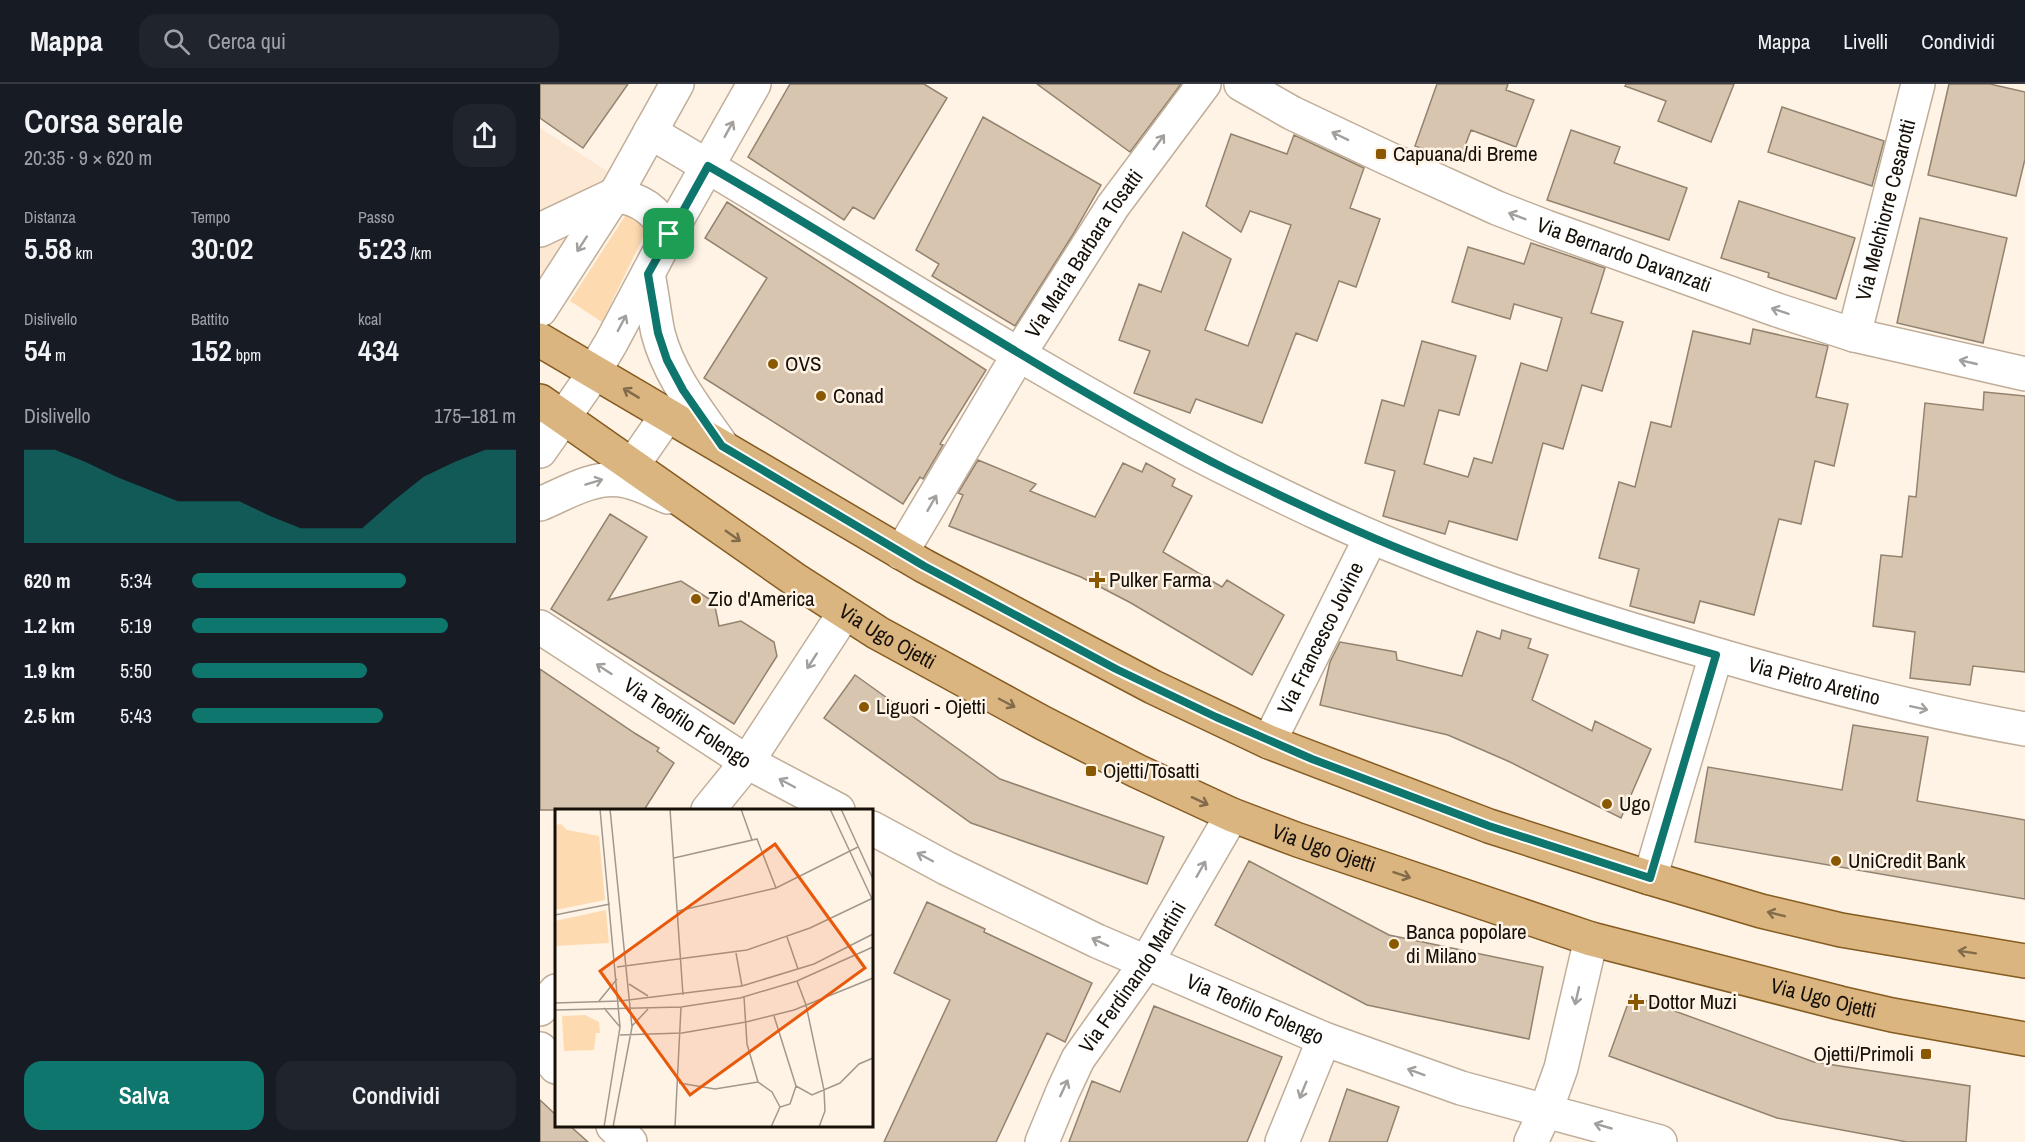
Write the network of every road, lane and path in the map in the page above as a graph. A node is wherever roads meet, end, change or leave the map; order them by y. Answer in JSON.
{"nodes":[{"id":1,"x":677,"y":84,"type":"edge"},
{"id":2,"x":754,"y":84,"type":"edge"},
{"id":3,"x":1204,"y":84,"type":"edge"},
{"id":4,"x":1241,"y":84,"type":"edge"},
{"id":5,"x":1917,"y":84,"type":"edge"},
{"id":6,"x":650,"y":132,"type":"junction"},
{"id":7,"x":708,"y":166,"type":"junction"},
{"id":8,"x":614,"y":195,"type":"junction"},
{"id":9,"x":540,"y":230,"type":"edge"},
{"id":10,"x":669,"y":234,"type":"junction"},
{"id":11,"x":648,"y":274,"type":"junction"},
{"id":12,"x":540,"y":310,"type":"edge"},
{"id":13,"x":1854,"y":334,"type":"junction"},
{"id":14,"x":540,"y":340,"type":"edge"},
{"id":15,"x":1019,"y":354,"type":"junction"},
{"id":16,"x":594,"y":371,"type":"junction"},
{"id":17,"x":2025,"y":374,"type":"edge"},
{"id":18,"x":552,"y":409,"type":"edge"},
{"id":19,"x":668,"y":414,"type":"junction"},
{"id":20,"x":722,"y":446,"type":"junction"},
{"id":21,"x":540,"y":451,"type":"edge"},
{"id":22,"x":632,"y":466,"type":"junction"},
{"id":23,"x":685,"y":503,"type":"junction"},
{"id":24,"x":540,"y":504,"type":"edge"},
{"id":25,"x":1371,"y":537,"type":"junction"},
{"id":26,"x":902,"y":553,"type":"junction"},
{"id":27,"x":845,"y":612,"type":"junction"},
{"id":28,"x":540,"y":627,"type":"edge"},
{"id":29,"x":1716,"y":655,"type":"junction"},
{"id":30,"x":2025,"y":729,"type":"edge"},
{"id":31,"x":1269,"y":742,"type":"junction"},
{"id":32,"x":747,"y":762,"type":"junction"},
{"id":33,"x":709,"y":809,"type":"edge"},
{"id":34,"x":836,"y":809,"type":"edge"},
{"id":35,"x":1232,"y":815,"type":"junction"},
{"id":36,"x":873,"y":829,"type":"edge"},
{"id":37,"x":1650,"y":878,"type":"junction"},
{"id":38,"x":1591,"y":939,"type":"junction"},
{"id":39,"x":2025,"y":961,"type":"edge"},
{"id":40,"x":1146,"y":963,"type":"junction"},
{"id":41,"x":555,"y":992,"type":"edge"},
{"id":42,"x":540,"y":1009,"type":"edge"},
{"id":43,"x":1324,"y":1039,"type":"junction"},
{"id":44,"x":2025,"y":1039,"type":"edge"},
{"id":45,"x":540,"y":1049,"type":"edge"},
{"id":46,"x":555,"y":1066,"type":"edge"},
{"id":47,"x":1546,"y":1110,"type":"junction"},
{"id":48,"x":615,"y":1127,"type":"edge"},
{"id":49,"x":630,"y":1142,"type":"edge"},
{"id":50,"x":1042,"y":1142,"type":"edge"},
{"id":51,"x":1282,"y":1142,"type":"edge"},
{"id":52,"x":1531,"y":1142,"type":"edge"},
{"id":53,"x":1660,"y":1142,"type":"edge"}],
"edges":[{"from":1,"to":6,"type":"street"},
{"from":7,"to":2,"type":"street","one_way":true},
{"from":15,"to":3,"type":"street","name":"Via Maria Barbara Tosatti","one_way":true},
{"from":13,"to":4,"type":"street","name":"Via Bernardo Davanzati","one_way":true},
{"from":5,"to":13,"type":"street","name":"Via Melchiorre Cesarotti"},
{"from":6,"to":7,"type":"street","name":"Via Pietro Aretino"},
{"from":6,"to":8,"type":"street"},
{"from":7,"to":10,"type":"street"},
{"from":7,"to":15,"type":"street","name":"Via Pietro Aretino"},
{"from":8,"to":9,"type":"street"},
{"from":8,"to":10,"type":"street"},
{"from":8,"to":12,"type":"street","one_way":true},
{"from":10,"to":11,"type":"street"},
{"from":16,"to":11,"type":"street","one_way":true},
{"from":11,"to":20,"type":"street"},
{"from":17,"to":13,"type":"street","name":"Via Bernardo Davanzati","one_way":true},
{"from":14,"to":16,"type":"main road"},
{"from":15,"to":25,"type":"street","name":"Via Pietro Aretino"},
{"from":26,"to":15,"type":"street","name":"Via Maria Barbara Tosatti","one_way":true},
{"from":16,"to":18,"type":"street"},
{"from":19,"to":16,"type":"main road","one_way":true},
{"from":18,"to":21,"type":"street"},
{"from":18,"to":22,"type":"main road","name":"Via Ugo Ojetti"},
{"from":19,"to":20,"type":"main road"},
{"from":19,"to":22,"type":"street"},
{"from":20,"to":26,"type":"main road"},
{"from":22,"to":23,"type":"main road","name":"Via Ugo Ojetti"},
{"from":24,"to":23,"type":"street","one_way":true},
{"from":23,"to":27,"type":"main road","name":"Via Ugo Ojetti","one_way":true},
{"from":25,"to":29,"type":"street","name":"Via Pietro Aretino"},
{"from":25,"to":31,"type":"street","name":"Via Francesco Jovine"},
{"from":26,"to":31,"type":"main road"},
{"from":27,"to":32,"type":"street","one_way":true},
{"from":27,"to":35,"type":"main road","name":"Via Ugo Ojetti","one_way":true},
{"from":32,"to":28,"type":"street","name":"Via Teofilo Folengo","one_way":true},
{"from":29,"to":30,"type":"street","name":"Via Pietro Aretino","one_way":true},
{"from":29,"to":37,"type":"street"},
{"from":31,"to":37,"type":"main road"},
{"from":32,"to":33,"type":"street"},
{"from":34,"to":32,"type":"street","name":"Via Teofilo Folengo","one_way":true},
{"from":35,"to":38,"type":"main road","name":"Via Ugo Ojetti","one_way":true},
{"from":40,"to":35,"type":"street","name":"Via Ferdinando Martini","one_way":true},
{"from":40,"to":36,"type":"street","name":"Via Teofilo Folengo","one_way":true},
{"from":39,"to":37,"type":"main road","one_way":true},
{"from":38,"to":44,"type":"main road","name":"Via Ugo Ojetti"},
{"from":38,"to":47,"type":"street","one_way":true},
{"from":40,"to":43,"type":"street","name":"Via Teofilo Folengo"},
{"from":50,"to":40,"type":"street","name":"Via Ferdinando Martini","one_way":true},
{"from":41,"to":42,"type":"street"},
{"from":47,"to":43,"type":"street","name":"Via Teofilo Folengo","one_way":true},
{"from":43,"to":51,"type":"street","one_way":true},
{"from":45,"to":46,"type":"street"},
{"from":47,"to":52,"type":"street"},
{"from":53,"to":47,"type":"street","name":"Via Teofilo Folengo","one_way":true},
{"from":48,"to":49,"type":"street"}]}
